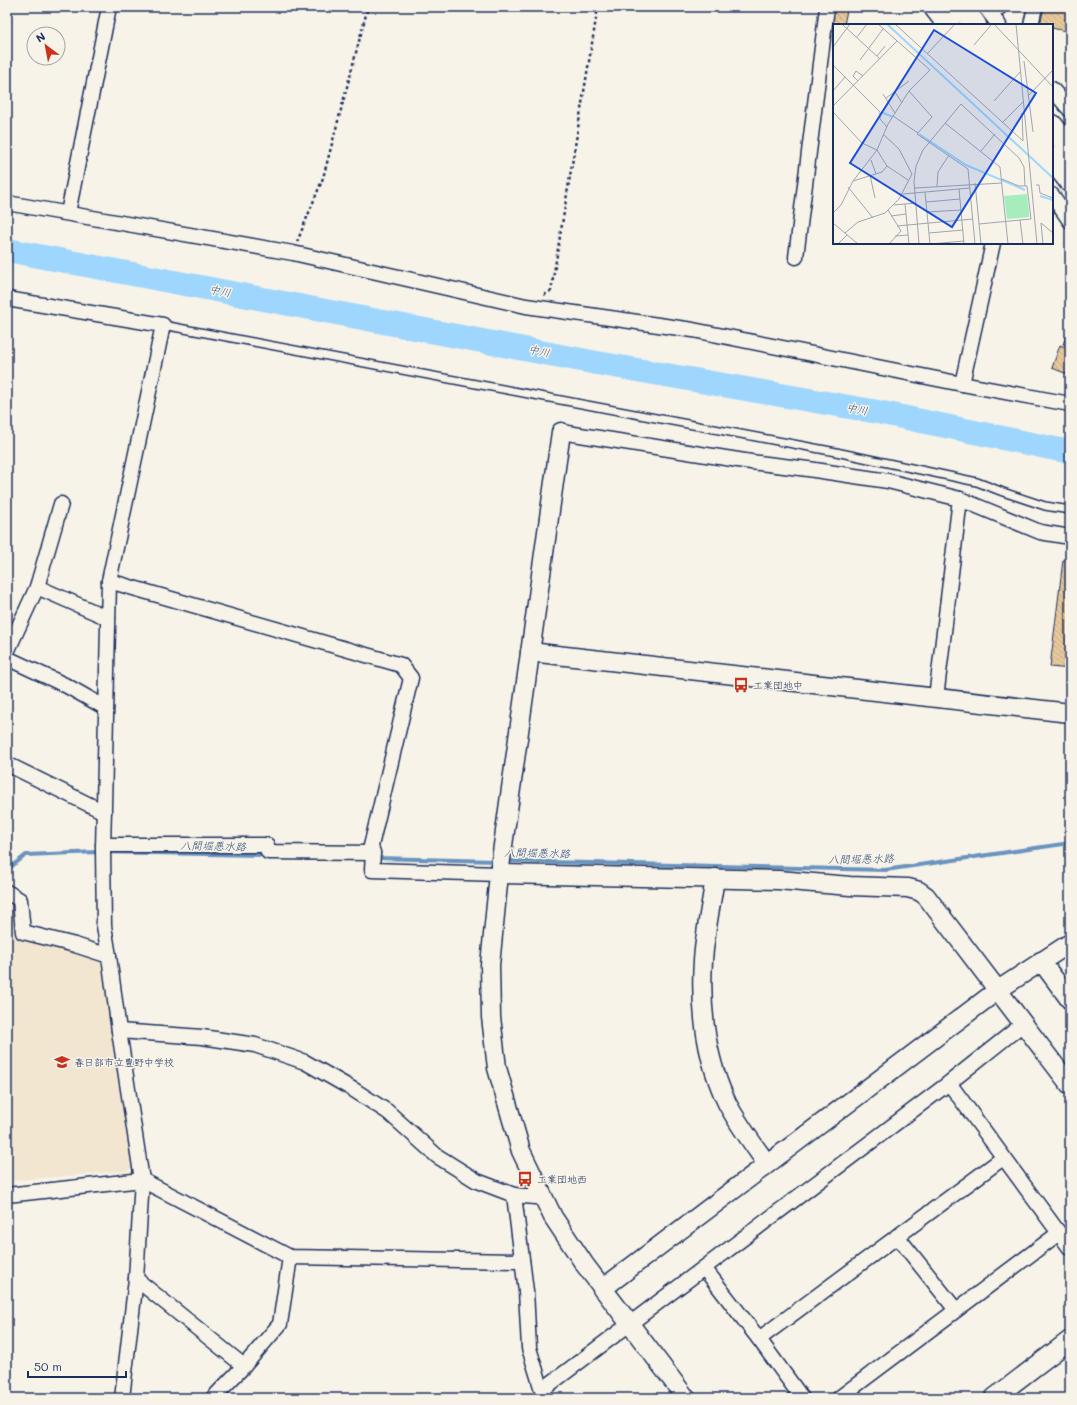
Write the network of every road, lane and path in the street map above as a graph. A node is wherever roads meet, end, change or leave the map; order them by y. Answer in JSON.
{"nodes":[{"id":1,"x":109,"y":7,"type":"edge"},
{"id":2,"x":368,"y":7,"type":"edge"},
{"id":3,"x":598,"y":7,"type":"edge"},
{"id":4,"x":827,"y":7,"type":"edge"},
{"id":5,"x":936,"y":7,"type":"edge"},
{"id":6,"x":962,"y":7,"type":"edge"},
{"id":7,"x":1003,"y":7,"type":"edge"},
{"id":8,"x":1035,"y":7,"type":"edge"},
{"id":9,"x":988,"y":18,"type":"edge"},
{"id":10,"x":948,"y":24,"type":"edge"},
{"id":11,"x":1032,"y":24,"type":"edge"},
{"id":12,"x":1053,"y":89,"type":"edge"},
{"id":13,"x":1070,"y":110,"type":"edge"},
{"id":14,"x":1053,"y":127,"type":"edge"},
{"id":15,"x":1070,"y":149,"type":"edge"},
{"id":16,"x":1053,"y":159,"type":"edge"},
{"id":17,"x":1070,"y":181,"type":"edge"},
{"id":18,"x":1053,"y":196,"type":"edge"},
{"id":19,"x":7,"y":203,"type":"edge"},
{"id":20,"x":68,"y":213,"type":"junction"},
{"id":21,"x":1070,"y":221,"type":"edge"},
{"id":22,"x":993,"y":244,"type":"edge"},
{"id":23,"x":293,"y":253,"type":"junction"},
{"id":24,"x":796,"y":257,"type":"dead end"},
{"id":25,"x":7,"y":299,"type":"edge"},
{"id":26,"x":526,"y":306,"type":"junction"},
{"id":27,"x":163,"y":325,"type":"junction"},
{"id":28,"x":962,"y":384,"type":"junction"},
{"id":29,"x":1070,"y":404,"type":"edge"},
{"id":30,"x":561,"y":432,"type":"joint"},
{"id":31,"x":960,"y":499,"type":"junction"},
{"id":32,"x":61,"y":504,"type":"dead end"},
{"id":33,"x":1070,"y":510,"type":"edge"},
{"id":34,"x":1070,"y":537,"type":"edge"},
{"id":35,"x":109,"y":580,"type":"junction"},
{"id":36,"x":37,"y":587,"type":"junction"},
{"id":37,"x":108,"y":618,"type":"junction"},
{"id":38,"x":7,"y":652,"type":"edge"},
{"id":39,"x":530,"y":652,"type":"junction"},
{"id":40,"x":7,"y":658,"type":"edge"},
{"id":41,"x":936,"y":698,"type":"junction"},
{"id":42,"x":106,"y":708,"type":"junction"},
{"id":43,"x":1070,"y":713,"type":"edge"},
{"id":44,"x":7,"y":764,"type":"edge"},
{"id":45,"x":104,"y":812,"type":"junction"},
{"id":46,"x":103,"y":852,"type":"junction"},
{"id":47,"x":373,"y":858,"type":"junction"},
{"id":48,"x":500,"y":865,"type":"junction"},
{"id":49,"x":715,"y":878,"type":"junction"},
{"id":50,"x":7,"y":892,"type":"edge"},
{"id":51,"x":1070,"y":944,"type":"edge"},
{"id":52,"x":109,"y":956,"type":"junction"},
{"id":53,"x":1040,"y":961,"type":"junction"},
{"id":54,"x":998,"y":990,"type":"junction"},
{"id":55,"x":1070,"y":1000,"type":"edge"},
{"id":56,"x":1023,"y":1024,"type":"junction"},
{"id":57,"x":119,"y":1031,"type":"junction"},
{"id":58,"x":949,"y":1083,"type":"junction"},
{"id":59,"x":1070,"y":1086,"type":"edge"},
{"id":60,"x":1003,"y":1158,"type":"junction"},
{"id":61,"x":768,"y":1164,"type":"junction"},
{"id":62,"x":142,"y":1180,"type":"junction"},
{"id":63,"x":541,"y":1194,"type":"junction"},
{"id":64,"x":7,"y":1195,"type":"edge"},
{"id":65,"x":514,"y":1195,"type":"junction"},
{"id":66,"x":1059,"y":1233,"type":"junction"},
{"id":67,"x":897,"y":1236,"type":"junction"},
{"id":68,"x":1070,"y":1248,"type":"edge"},
{"id":69,"x":290,"y":1257,"type":"junction"},
{"id":70,"x":522,"y":1261,"type":"junction"},
{"id":71,"x":704,"y":1268,"type":"junction"},
{"id":72,"x":136,"y":1279,"type":"junction"},
{"id":73,"x":602,"y":1289,"type":"junction"},
{"id":74,"x":956,"y":1310,"type":"junction"},
{"id":75,"x":629,"y":1324,"type":"junction"},
{"id":76,"x":759,"y":1338,"type":"junction"},
{"id":77,"x":1070,"y":1340,"type":"edge"},
{"id":78,"x":244,"y":1366,"type":"junction"},
{"id":79,"x":542,"y":1394,"type":"edge"},
{"id":80,"x":122,"y":1398,"type":"edge"},
{"id":81,"x":213,"y":1398,"type":"edge"},
{"id":82,"x":686,"y":1398,"type":"edge"},
{"id":83,"x":802,"y":1398,"type":"edge"},
{"id":84,"x":839,"y":1398,"type":"edge"},
{"id":85,"x":994,"y":1398,"type":"edge"}],
"edges":[{"from":1,"to":20,"type":"street"},
{"from":2,"to":23,"type":"path"},
{"from":3,"to":26,"type":"path"},
{"from":4,"to":24,"type":"street"},
{"from":5,"to":10,"type":"highway"},
{"from":6,"to":9,"type":"highway"},
{"from":7,"to":9,"type":"lane"},
{"from":8,"to":11,"type":"street"},
{"from":12,"to":13,"type":"street"},
{"from":14,"to":15,"type":"highway"},
{"from":16,"to":17,"type":"highway"},
{"from":18,"to":21,"type":"street"},
{"from":19,"to":20,"type":"street"},
{"from":20,"to":23,"type":"street"},
{"from":22,"to":28,"type":"street"},
{"from":23,"to":26,"type":"street"},
{"from":25,"to":27,"type":"street"},
{"from":26,"to":28,"type":"street"},
{"from":27,"to":33,"type":"lane"},
{"from":27,"to":35,"type":"street"},
{"from":28,"to":29,"type":"street"},
{"from":30,"to":31,"type":"street"},
{"from":30,"to":39,"type":"street"},
{"from":31,"to":34,"type":"street"},
{"from":31,"to":41,"type":"street"},
{"from":32,"to":36,"type":"street"},
{"from":35,"to":37,"type":"street"},
{"from":35,"to":47,"type":"street"},
{"from":36,"to":37,"type":"street"},
{"from":36,"to":38,"type":"street"},
{"from":37,"to":42,"type":"street"},
{"from":39,"to":41,"type":"street"},
{"from":39,"to":48,"type":"street"},
{"from":40,"to":42,"type":"street"},
{"from":41,"to":43,"type":"street"},
{"from":42,"to":45,"type":"street"},
{"from":44,"to":45,"type":"street"},
{"from":45,"to":46,"type":"street"},
{"from":46,"to":47,"type":"street"},
{"from":46,"to":52,"type":"street"},
{"from":47,"to":48,"type":"street"},
{"from":48,"to":49,"type":"street"},
{"from":48,"to":63,"type":"street"},
{"from":49,"to":54,"type":"street"},
{"from":49,"to":61,"type":"street"},
{"from":50,"to":52,"type":"street"},
{"from":51,"to":53,"type":"street"},
{"from":52,"to":57,"type":"street"},
{"from":53,"to":54,"type":"street"},
{"from":53,"to":55,"type":"street"},
{"from":54,"to":56,"type":"street"},
{"from":54,"to":61,"type":"street"},
{"from":56,"to":58,"type":"street"},
{"from":56,"to":59,"type":"street"},
{"from":57,"to":62,"type":"street"},
{"from":57,"to":65,"type":"street"},
{"from":58,"to":60,"type":"street"},
{"from":58,"to":71,"type":"street"},
{"from":60,"to":66,"type":"street"},
{"from":60,"to":67,"type":"street"},
{"from":61,"to":73,"type":"street"},
{"from":62,"to":64,"type":"street"},
{"from":62,"to":69,"type":"street"},
{"from":62,"to":72,"type":"street"},
{"from":63,"to":65,"type":"street"},
{"from":63,"to":73,"type":"street"},
{"from":65,"to":70,"type":"street"},
{"from":66,"to":68,"type":"street"},
{"from":66,"to":74,"type":"street"},
{"from":67,"to":74,"type":"street"},
{"from":67,"to":76,"type":"street"},
{"from":69,"to":70,"type":"street"},
{"from":69,"to":78,"type":"street"},
{"from":70,"to":79,"type":"street"},
{"from":71,"to":75,"type":"street"},
{"from":71,"to":76,"type":"street"},
{"from":72,"to":78,"type":"street"},
{"from":72,"to":80,"type":"street"},
{"from":73,"to":75,"type":"street"},
{"from":74,"to":84,"type":"street"},
{"from":75,"to":79,"type":"street"},
{"from":75,"to":82,"type":"street"},
{"from":76,"to":83,"type":"street"},
{"from":77,"to":85,"type":"street"},
{"from":78,"to":81,"type":"street"}]}
